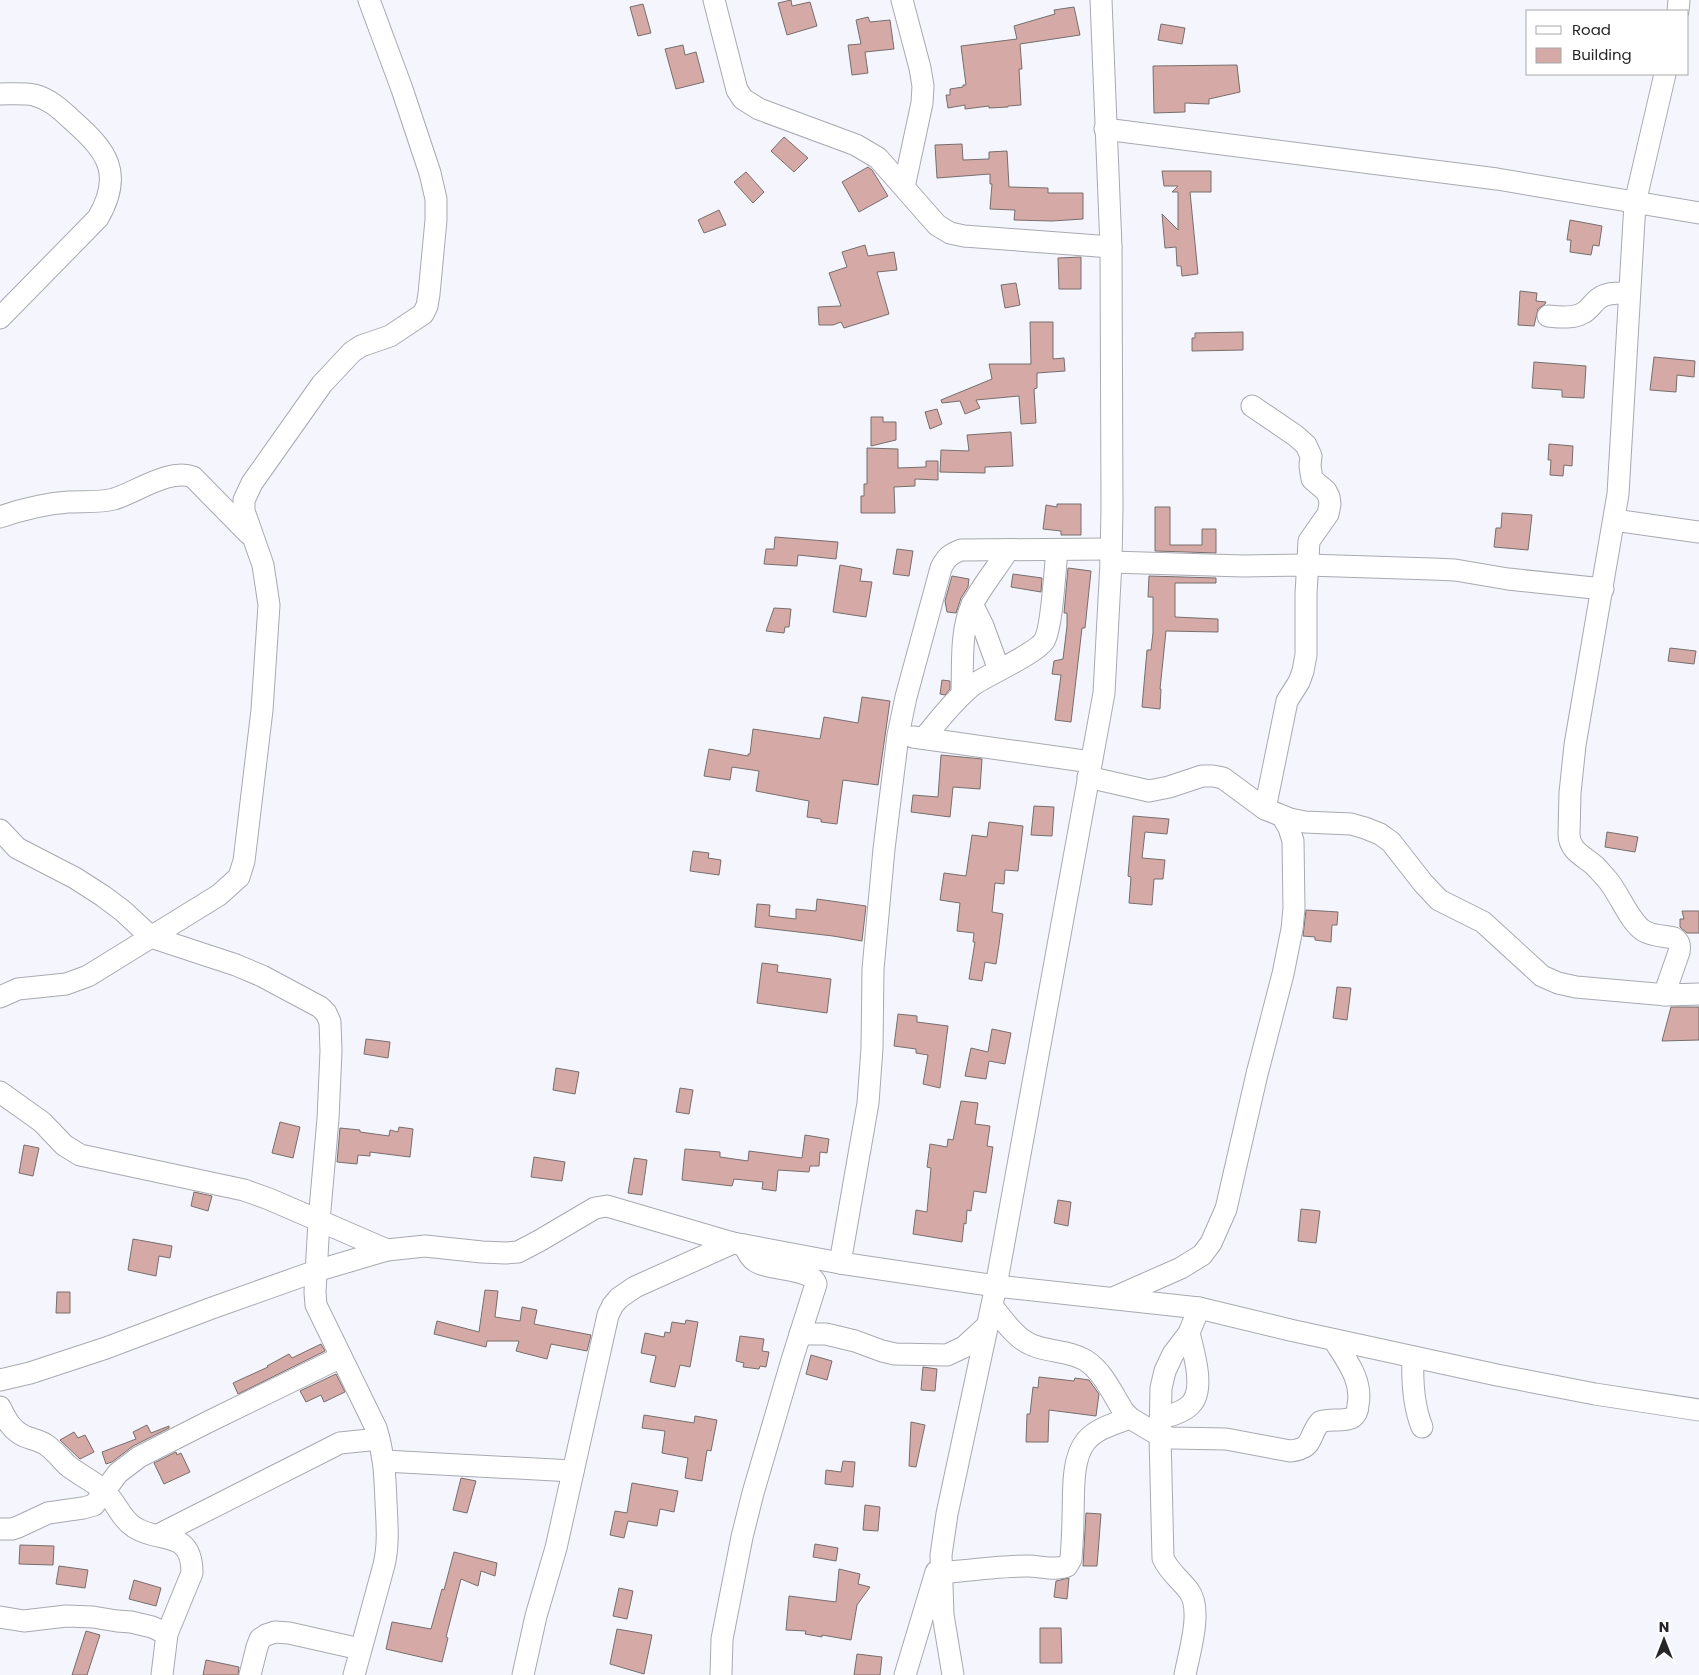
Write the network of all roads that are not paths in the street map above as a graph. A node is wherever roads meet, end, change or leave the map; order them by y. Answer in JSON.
{"nodes":[{"id":1,"x":369,"y":0,"type":"edge"},
{"id":2,"x":714,"y":0,"type":"edge"},
{"id":3,"x":902,"y":0,"type":"edge"},
{"id":4,"x":1100,"y":0,"type":"edge"},
{"id":5,"x":1665,"y":75,"type":"edge"},
{"id":6,"x":0,"y":94,"type":"edge"},
{"id":7,"x":1105,"y":129,"type":"junction"},
{"id":8,"x":904,"y":187,"type":"junction"},
{"id":9,"x":1635,"y":203,"type":"junction"},
{"id":10,"x":1699,"y":214,"type":"edge"},
{"id":11,"x":1111,"y":247,"type":"junction"},
{"id":12,"x":1629,"y":293,"type":"junction"},
{"id":13,"x":1548,"y":316,"type":"dead end"},
{"id":14,"x":0,"y":318,"type":"edge"},
{"id":15,"x":1252,"y":406,"type":"dead end"},
{"id":16,"x":0,"y":516,"type":"edge"},
{"id":17,"x":1614,"y":520,"type":"junction"},
{"id":18,"x":1699,"y":532,"type":"edge"},
{"id":19,"x":254,"y":540,"type":"junction"},
{"id":20,"x":1008,"y":550,"type":"junction"},
{"id":21,"x":1057,"y":550,"type":"junction"},
{"id":22,"x":1111,"y":556,"type":"junction"},
{"id":23,"x":1308,"y":565,"type":"junction"},
{"id":24,"x":1603,"y":589,"type":"junction"},
{"id":25,"x":972,"y":604,"type":"junction"},
{"id":26,"x":999,"y":670,"type":"junction"},
{"id":27,"x":962,"y":694,"type":"junction"},
{"id":28,"x":898,"y":735,"type":"junction"},
{"id":29,"x":924,"y":738,"type":"junction"},
{"id":30,"x":1090,"y":769,"type":"junction"},
{"id":31,"x":1274,"y":812,"type":"junction"},
{"id":32,"x":0,"y":830,"type":"edge"},
{"id":33,"x":151,"y":936,"type":"junction"},
{"id":34,"x":1699,"y":994,"type":"edge"},
{"id":35,"x":1664,"y":995,"type":"junction"},
{"id":36,"x":0,"y":997,"type":"edge"},
{"id":37,"x":0,"y":1092,"type":"edge"},
{"id":38,"x":319,"y":1220,"type":"junction"},
{"id":39,"x":738,"y":1244,"type":"junction"},
{"id":40,"x":386,"y":1250,"type":"junction"},
{"id":41,"x":840,"y":1263,"type":"junction"},
{"id":42,"x":316,"y":1271,"type":"junction"},
{"id":43,"x":1112,"y":1298,"type":"junction"},
{"id":44,"x":992,"y":1306,"type":"junction"},
{"id":45,"x":1198,"y":1308,"type":"junction"},
{"id":46,"x":1189,"y":1332,"type":"junction"},
{"id":47,"x":800,"y":1334,"type":"junction"},
{"id":48,"x":1334,"y":1340,"type":"junction"},
{"id":49,"x":341,"y":1357,"type":"junction"},
{"id":50,"x":1413,"y":1357,"type":"junction"},
{"id":51,"x":0,"y":1380,"type":"edge"},
{"id":52,"x":0,"y":1407,"type":"edge"},
{"id":53,"x":1699,"y":1410,"type":"edge"},
{"id":54,"x":1130,"y":1418,"type":"junction"},
{"id":55,"x":1160,"y":1427,"type":"junction"},
{"id":56,"x":1422,"y":1427,"type":"dead end"},
{"id":57,"x":379,"y":1439,"type":"junction"},
{"id":58,"x":384,"y":1461,"type":"junction"},
{"id":59,"x":573,"y":1471,"type":"junction"},
{"id":60,"x":104,"y":1490,"type":"junction"},
{"id":61,"x":0,"y":1529,"type":"edge"},
{"id":62,"x":158,"y":1535,"type":"junction"},
{"id":63,"x":941,"y":1564,"type":"junction"},
{"id":64,"x":0,"y":1618,"type":"edge"},
{"id":65,"x":167,"y":1634,"type":"junction"},
{"id":66,"x":360,"y":1649,"type":"junction"},
{"id":67,"x":162,"y":1675,"type":"edge"},
{"id":68,"x":250,"y":1675,"type":"edge"},
{"id":69,"x":354,"y":1675,"type":"edge"},
{"id":70,"x":523,"y":1675,"type":"edge"},
{"id":71,"x":721,"y":1675,"type":"edge"},
{"id":72,"x":905,"y":1675,"type":"edge"},
{"id":73,"x":953,"y":1675,"type":"edge"},
{"id":74,"x":1185,"y":1675,"type":"edge"}],
"edges":[{"from":1,"to":19,"type":"street"},
{"from":2,"to":8,"type":"street"},
{"from":3,"to":8,"type":"street"},
{"from":4,"to":7,"type":"street"},
{"from":5,"to":9,"type":"street"},
{"from":6,"to":14,"type":"street"},
{"from":7,"to":9,"type":"street"},
{"from":7,"to":11,"type":"street"},
{"from":8,"to":11,"type":"street"},
{"from":9,"to":10,"type":"street"},
{"from":9,"to":12,"type":"street"},
{"from":11,"to":22,"type":"street"},
{"from":12,"to":13,"type":"street"},
{"from":12,"to":17,"type":"street"},
{"from":15,"to":23,"type":"street"},
{"from":16,"to":19,"type":"street"},
{"from":17,"to":18,"type":"street"},
{"from":17,"to":24,"type":"street"},
{"from":19,"to":33,"type":"street"},
{"from":20,"to":21,"type":"street"},
{"from":20,"to":25,"type":"street"},
{"from":20,"to":28,"type":"street"},
{"from":21,"to":22,"type":"street"},
{"from":21,"to":26,"type":"street"},
{"from":22,"to":23,"type":"street"},
{"from":22,"to":30,"type":"street"},
{"from":23,"to":24,"type":"street"},
{"from":23,"to":31,"type":"street"},
{"from":24,"to":35,"type":"street"},
{"from":25,"to":26,"type":"street"},
{"from":25,"to":27,"type":"street"},
{"from":26,"to":27,"type":"street"},
{"from":27,"to":29,"type":"street"},
{"from":28,"to":29,"type":"street"},
{"from":28,"to":41,"type":"street"},
{"from":29,"to":30,"type":"street"},
{"from":30,"to":31,"type":"street"},
{"from":30,"to":44,"type":"street"},
{"from":31,"to":35,"type":"street"},
{"from":31,"to":43,"type":"street"},
{"from":32,"to":33,"type":"street"},
{"from":33,"to":36,"type":"street"},
{"from":33,"to":38,"type":"street"},
{"from":34,"to":35,"type":"street"},
{"from":37,"to":38,"type":"street"},
{"from":38,"to":40,"type":"street"},
{"from":38,"to":42,"type":"street"},
{"from":39,"to":40,"type":"street"},
{"from":39,"to":41,"type":"street"},
{"from":39,"to":47,"type":"street"},
{"from":39,"to":59,"type":"street"},
{"from":40,"to":42,"type":"street"},
{"from":41,"to":44,"type":"street"},
{"from":42,"to":49,"type":"street"},
{"from":42,"to":51,"type":"street"},
{"from":43,"to":44,"type":"street"},
{"from":43,"to":45,"type":"street"},
{"from":44,"to":47,"type":"street"},
{"from":44,"to":54,"type":"street"},
{"from":44,"to":63,"type":"street"},
{"from":45,"to":46,"type":"street"},
{"from":45,"to":48,"type":"street"},
{"from":46,"to":55,"type":"street"},
{"from":46,"to":55,"type":"street"},
{"from":47,"to":71,"type":"street"},
{"from":48,"to":50,"type":"street"},
{"from":48,"to":55,"type":"street"},
{"from":49,"to":57,"type":"street"},
{"from":49,"to":60,"type":"street"},
{"from":50,"to":53,"type":"street"},
{"from":50,"to":56,"type":"street"},
{"from":52,"to":60,"type":"street"},
{"from":54,"to":55,"type":"street"},
{"from":54,"to":63,"type":"street"},
{"from":55,"to":74,"type":"street"},
{"from":57,"to":58,"type":"street"},
{"from":57,"to":62,"type":"street"},
{"from":58,"to":59,"type":"street"},
{"from":58,"to":66,"type":"street"},
{"from":59,"to":70,"type":"street"},
{"from":60,"to":61,"type":"street"},
{"from":60,"to":62,"type":"street"},
{"from":62,"to":65,"type":"street"},
{"from":63,"to":72,"type":"street"},
{"from":63,"to":73,"type":"street"},
{"from":64,"to":65,"type":"street"},
{"from":65,"to":67,"type":"street"},
{"from":66,"to":68,"type":"street"},
{"from":66,"to":69,"type":"street"}]}
